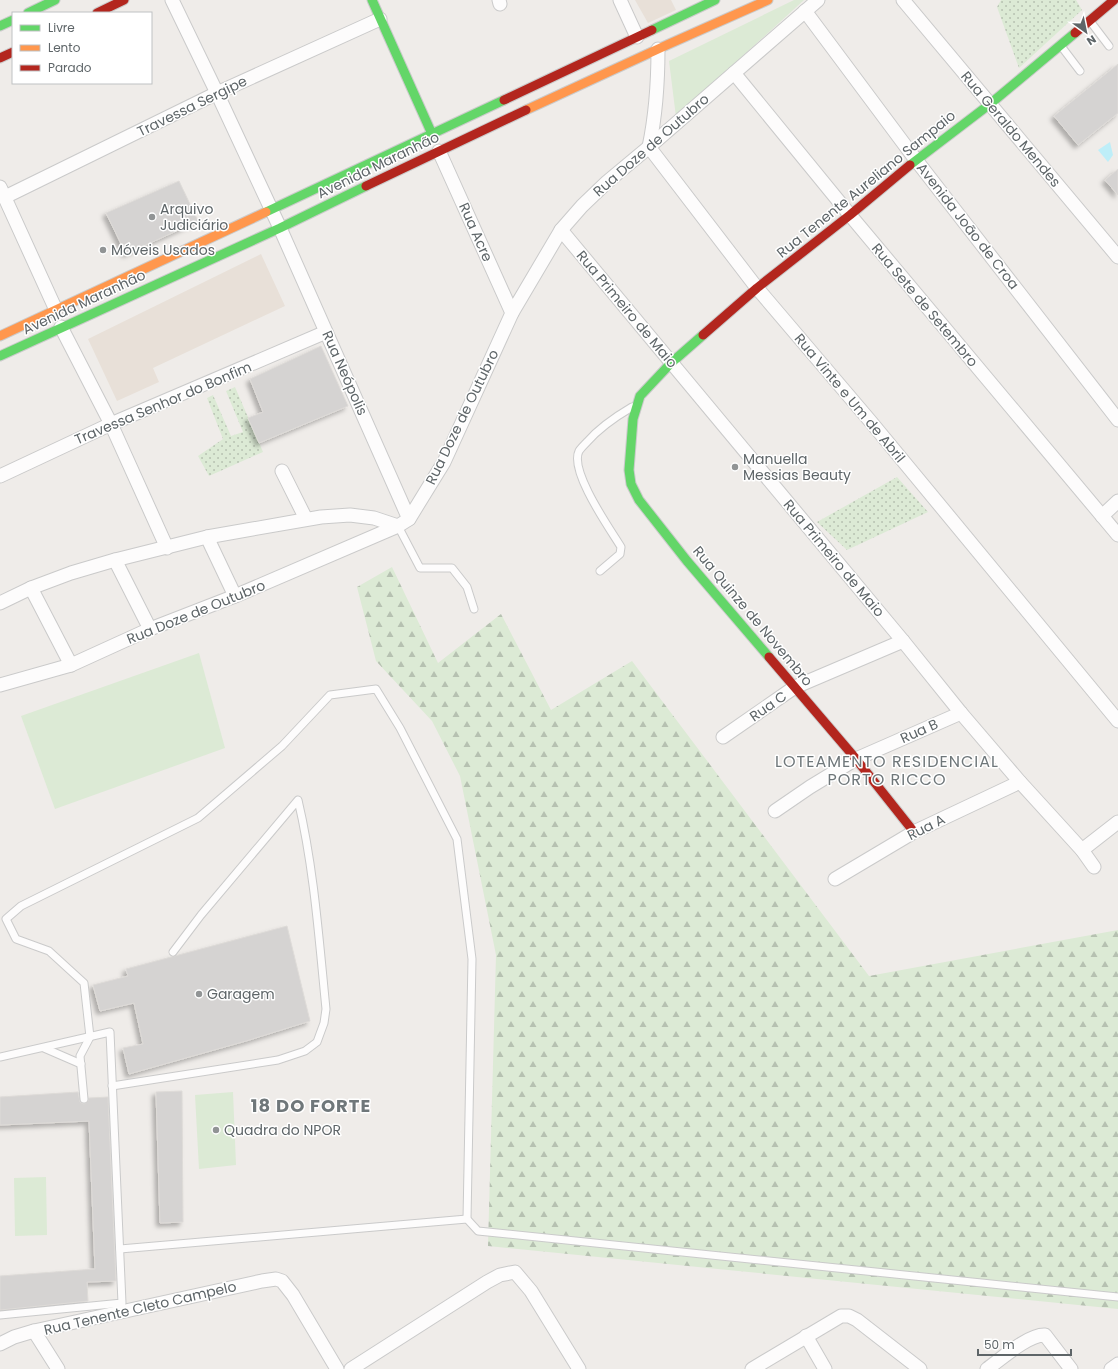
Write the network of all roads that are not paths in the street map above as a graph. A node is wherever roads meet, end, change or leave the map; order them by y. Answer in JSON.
{"nodes":[{"id":1,"x":55,"y":0,"type":"edge"},
{"id":2,"x":124,"y":0,"type":"edge"},
{"id":3,"x":172,"y":0,"type":"edge"},
{"id":4,"x":372,"y":0,"type":"edge"},
{"id":5,"x":620,"y":0,"type":"edge"},
{"id":6,"x":715,"y":0,"type":"edge"},
{"id":7,"x":768,"y":0,"type":"edge"},
{"id":8,"x":818,"y":0,"type":"edge"},
{"id":9,"x":903,"y":0,"type":"edge"},
{"id":10,"x":1114,"y":0,"type":"edge"},
{"id":11,"x":805,"y":11,"type":"junction"},
{"id":12,"x":30,"y":12,"type":"edge"},
{"id":13,"x":98,"y":12,"type":"edge"},
{"id":14,"x":380,"y":19,"type":"junction"},
{"id":15,"x":12,"y":20,"type":"edge"},
{"id":16,"x":1090,"y":21,"type":"junction"},
{"id":17,"x":0,"y":26,"type":"edge"},
{"id":18,"x":637,"y":37,"type":"junction"},
{"id":19,"x":1060,"y":46,"type":"junction"},
{"id":20,"x":1109,"y":46,"type":"dead end"},
{"id":21,"x":658,"y":49,"type":"junction"},
{"id":22,"x":12,"y":52,"type":"edge"},
{"id":23,"x":0,"y":58,"type":"edge"},
{"id":24,"x":1080,"y":71,"type":"dead end"},
{"id":25,"x":734,"y":73,"type":"junction"},
{"id":26,"x":217,"y":93,"type":"junction"},
{"id":27,"x":990,"y":104,"type":"junction"},
{"id":28,"x":432,"y":134,"type":"junction"},
{"id":29,"x":649,"y":147,"type":"junction"},
{"id":30,"x":439,"y":151,"type":"junction"},
{"id":31,"x":916,"y":160,"type":"junction"},
{"id":32,"x":2,"y":192,"type":"edge"},
{"id":33,"x":271,"y":209,"type":"junction"},
{"id":34,"x":850,"y":215,"type":"junction"},
{"id":35,"x":280,"y":228,"type":"junction"},
{"id":36,"x":561,"y":230,"type":"junction"},
{"id":37,"x":1118,"y":257,"type":"edge"},
{"id":38,"x":757,"y":288,"type":"junction"},
{"id":39,"x":56,"y":310,"type":"junction"},
{"id":40,"x":512,"y":313,"type":"junction"},
{"id":41,"x":61,"y":327,"type":"junction"},
{"id":42,"x":326,"y":332,"type":"junction"},
{"id":43,"x":0,"y":336,"type":"edge"},
{"id":44,"x":0,"y":356,"type":"edge"},
{"id":45,"x":671,"y":363,"type":"junction"},
{"id":46,"x":639,"y":400,"type":"junction"},
{"id":47,"x":1118,"y":420,"type":"edge"},
{"id":48,"x":111,"y":424,"type":"junction"},
{"id":49,"x":282,"y":471,"type":"dead end"},
{"id":50,"x":0,"y":476,"type":"edge"},
{"id":51,"x":1118,"y":502,"type":"edge"},
{"id":52,"x":1102,"y":516,"type":"junction"},
{"id":53,"x":306,"y":519,"type":"junction"},
{"id":54,"x":404,"y":523,"type":"junction"},
{"id":55,"x":1118,"y":535,"type":"edge"},
{"id":56,"x":208,"y":537,"type":"junction"},
{"id":57,"x":167,"y":548,"type":"junction"},
{"id":58,"x":115,"y":560,"type":"junction"},
{"id":59,"x":600,"y":571,"type":"dead end"},
{"id":60,"x":31,"y":588,"type":"junction"},
{"id":61,"x":235,"y":596,"type":"junction"},
{"id":62,"x":0,"y":603,"type":"edge"},
{"id":63,"x":474,"y":609,"type":"dead end"},
{"id":64,"x":150,"y":629,"type":"junction"},
{"id":65,"x":904,"y":640,"type":"junction"},
{"id":66,"x":71,"y":665,"type":"junction"},
{"id":67,"x":0,"y":685,"type":"edge"},
{"id":68,"x":795,"y":687,"type":"junction"},
{"id":69,"x":961,"y":713,"type":"junction"},
{"id":70,"x":1118,"y":720,"type":"edge"},
{"id":71,"x":723,"y":737,"type":"dead end"},
{"id":72,"x":856,"y":759,"type":"junction"},
{"id":73,"x":1020,"y":782,"type":"junction"},
{"id":74,"x":775,"y":811,"type":"dead end"},
{"id":75,"x":1118,"y":822,"type":"edge"},
{"id":76,"x":914,"y":832,"type":"junction"},
{"id":77,"x":1082,"y":850,"type":"junction"},
{"id":78,"x":1094,"y":867,"type":"dead end"},
{"id":79,"x":835,"y":879,"type":"dead end"},
{"id":80,"x":173,"y":952,"type":"dead end"},
{"id":81,"x":90,"y":1036,"type":"junction"},
{"id":82,"x":44,"y":1048,"type":"junction"},
{"id":83,"x":0,"y":1057,"type":"edge"},
{"id":84,"x":81,"y":1064,"type":"junction"},
{"id":85,"x":112,"y":1086,"type":"junction"},
{"id":86,"x":84,"y":1100,"type":"dead end"},
{"id":87,"x":467,"y":1219,"type":"junction"},
{"id":88,"x":120,"y":1249,"type":"junction"},
{"id":89,"x":1118,"y":1297,"type":"edge"},
{"id":90,"x":0,"y":1315,"type":"edge"},
{"id":91,"x":34,"y":1331,"type":"junction"},
{"id":92,"x":806,"y":1336,"type":"junction"},
{"id":93,"x":0,"y":1344,"type":"edge"},
{"id":94,"x":1118,"y":1364,"type":"edge"},
{"id":95,"x":58,"y":1369,"type":"edge"},
{"id":96,"x":337,"y":1369,"type":"edge"},
{"id":97,"x":351,"y":1369,"type":"edge"},
{"id":98,"x":579,"y":1369,"type":"edge"},
{"id":99,"x":752,"y":1369,"type":"edge"},
{"id":100,"x":825,"y":1369,"type":"edge"},
{"id":101,"x":920,"y":1369,"type":"edge"},
{"id":102,"x":987,"y":1369,"type":"edge"},
{"id":103,"x":1071,"y":1369,"type":"edge"},
{"id":104,"x":1111,"y":1369,"type":"edge"}],
"edges":[{"from":1,"to":12,"type":"main road"},
{"from":2,"to":13,"type":"main road"},
{"from":3,"to":26,"type":"street"},
{"from":4,"to":14,"type":"main road"},
{"from":5,"to":18,"type":"street"},
{"from":6,"to":18,"type":"main road","name":"Avenida Maranhão"},
{"from":7,"to":21,"type":"main road","name":"Avenida Maranhão"},
{"from":8,"to":11,"type":"street","name":"Rua Doze de Outubro"},
{"from":9,"to":27,"type":"street","name":"Rua Geraldo Mendes"},
{"from":10,"to":16,"type":"main road","name":"Rua Tenente Aureliano Sampaio"},
{"from":11,"to":25,"type":"street","name":"Rua Doze de Outubro"},
{"from":11,"to":31,"type":"street","name":"Avenida João de Croa"},
{"from":14,"to":26,"type":"street","name":"Travessa Sergipe"},
{"from":14,"to":28,"type":"main road"},
{"from":15,"to":17,"type":"main road"},
{"from":16,"to":19,"type":"main road","name":"Rua Tenente Aureliano Sampaio"},
{"from":16,"to":20,"type":"lane"},
{"from":18,"to":28,"type":"main road","name":"Avenida Maranhão"},
{"from":19,"to":24,"type":"lane"},
{"from":19,"to":27,"type":"main road","name":"Rua Tenente Aureliano Sampaio"},
{"from":21,"to":29,"type":"street"},
{"from":21,"to":30,"type":"main road","name":"Avenida Maranhão"},
{"from":22,"to":23,"type":"main road"},
{"from":25,"to":29,"type":"street","name":"Rua Doze de Outubro"},
{"from":25,"to":34,"type":"street","name":"Rua Sete de Setembro"},
{"from":26,"to":32,"type":"street","name":"Travessa Sergipe"},
{"from":26,"to":33,"type":"street"},
{"from":27,"to":31,"type":"main road","name":"Rua Tenente Aureliano Sampaio"},
{"from":27,"to":37,"type":"street","name":"Rua Geraldo Mendes"},
{"from":28,"to":33,"type":"main road","name":"Avenida Maranhão"},
{"from":29,"to":36,"type":"street","name":"Rua Doze de Outubro"},
{"from":29,"to":38,"type":"street","name":"Rua Vinte e Um de Abril"},
{"from":30,"to":35,"type":"main road","name":"Avenida Maranhão"},
{"from":30,"to":40,"type":"street","name":"Rua Acre"},
{"from":31,"to":34,"type":"main road","name":"Rua Tenente Aureliano Sampaio"},
{"from":31,"to":47,"type":"street","name":"Avenida João de Croa"},
{"from":32,"to":39,"type":"street"},
{"from":33,"to":35,"type":"street","name":"Rua Neópolis"},
{"from":33,"to":39,"type":"main road","name":"Avenida Maranhão"},
{"from":34,"to":38,"type":"main road","name":"Rua Tenente Aureliano Sampaio"},
{"from":34,"to":52,"type":"street","name":"Rua Sete de Setembro"},
{"from":35,"to":41,"type":"main road","name":"Avenida Maranhão"},
{"from":35,"to":42,"type":"street","name":"Rua Neópolis"},
{"from":36,"to":40,"type":"street","name":"Rua Doze de Outubro"},
{"from":36,"to":45,"type":"street","name":"Rua Primeiro de Maio"},
{"from":38,"to":45,"type":"main road","name":"Rua Tenente Aureliano Sampaio"},
{"from":38,"to":70,"type":"street","name":"Rua Vinte e Um de Abril"},
{"from":39,"to":43,"type":"main road","name":"Avenida Maranhão"},
{"from":40,"to":54,"type":"street","name":"Rua Doze de Outubro"},
{"from":41,"to":44,"type":"main road","name":"Avenida Maranhão"},
{"from":41,"to":48,"type":"street"},
{"from":42,"to":48,"type":"street","name":"Travessa Senhor do Bonfim"},
{"from":42,"to":54,"type":"street","name":"Rua Neópolis"},
{"from":45,"to":46,"type":"main road","name":"Rua Tenente Aureliano Sampaio"},
{"from":45,"to":65,"type":"street","name":"Rua Primeiro de Maio"},
{"from":46,"to":59,"type":"lane"},
{"from":46,"to":68,"type":"main road","name":"Rua Quinze de Novembro"},
{"from":48,"to":50,"type":"street","name":"Travessa Senhor do Bonfim"},
{"from":48,"to":57,"type":"street"},
{"from":49,"to":53,"type":"street"},
{"from":51,"to":52,"type":"street"},
{"from":52,"to":55,"type":"street","name":"Rua Sete de Setembro"},
{"from":53,"to":54,"type":"street"},
{"from":53,"to":56,"type":"street"},
{"from":54,"to":61,"type":"street","name":"Rua Doze de Outubro"},
{"from":54,"to":63,"type":"lane"},
{"from":56,"to":57,"type":"street"},
{"from":56,"to":61,"type":"street"},
{"from":57,"to":58,"type":"street"},
{"from":58,"to":60,"type":"street"},
{"from":58,"to":64,"type":"street"},
{"from":60,"to":62,"type":"street"},
{"from":60,"to":66,"type":"street"},
{"from":61,"to":64,"type":"street","name":"Rua Doze de Outubro"},
{"from":64,"to":66,"type":"street","name":"Rua Doze de Outubro"},
{"from":65,"to":68,"type":"street","name":"Rua C"},
{"from":65,"to":69,"type":"street","name":"Rua Primeiro de Maio"},
{"from":66,"to":67,"type":"street","name":"Rua Doze de Outubro"},
{"from":68,"to":71,"type":"street","name":"Rua C"},
{"from":68,"to":72,"type":"main road","name":"Rua Quinze de Novembro"},
{"from":69,"to":72,"type":"street","name":"Rua B"},
{"from":69,"to":73,"type":"street","name":"Rua Primeiro de Maio"},
{"from":72,"to":74,"type":"street","name":"Rua B"},
{"from":72,"to":76,"type":"main road","name":"Rua Quinze de Novembro"},
{"from":73,"to":76,"type":"street","name":"Rua A"},
{"from":73,"to":77,"type":"street","name":"Rua Primeiro de Maio"},
{"from":75,"to":77,"type":"street"},
{"from":76,"to":79,"type":"street","name":"Rua A"},
{"from":77,"to":78,"type":"street","name":"Rua Primeiro de Maio"},
{"from":80,"to":85,"type":"lane"},
{"from":81,"to":82,"type":"lane"},
{"from":81,"to":84,"type":"lane"},
{"from":81,"to":85,"type":"lane"},
{"from":81,"to":87,"type":"lane"},
{"from":82,"to":83,"type":"lane"},
{"from":82,"to":84,"type":"lane"},
{"from":84,"to":86,"type":"lane"},
{"from":85,"to":88,"type":"lane"},
{"from":87,"to":88,"type":"lane"},
{"from":87,"to":89,"type":"lane"},
{"from":88,"to":90,"type":"lane"},
{"from":91,"to":93,"type":"street","name":"Rua Tenente Cleto Campelo"},
{"from":91,"to":95,"type":"street"},
{"from":91,"to":96,"type":"street","name":"Rua Tenente Cleto Campelo"},
{"from":92,"to":99,"type":"street"},
{"from":92,"to":100,"type":"street"},
{"from":92,"to":101,"type":"street"},
{"from":94,"to":104,"type":"street"},
{"from":97,"to":98,"type":"street"},
{"from":102,"to":103,"type":"street"}]}
